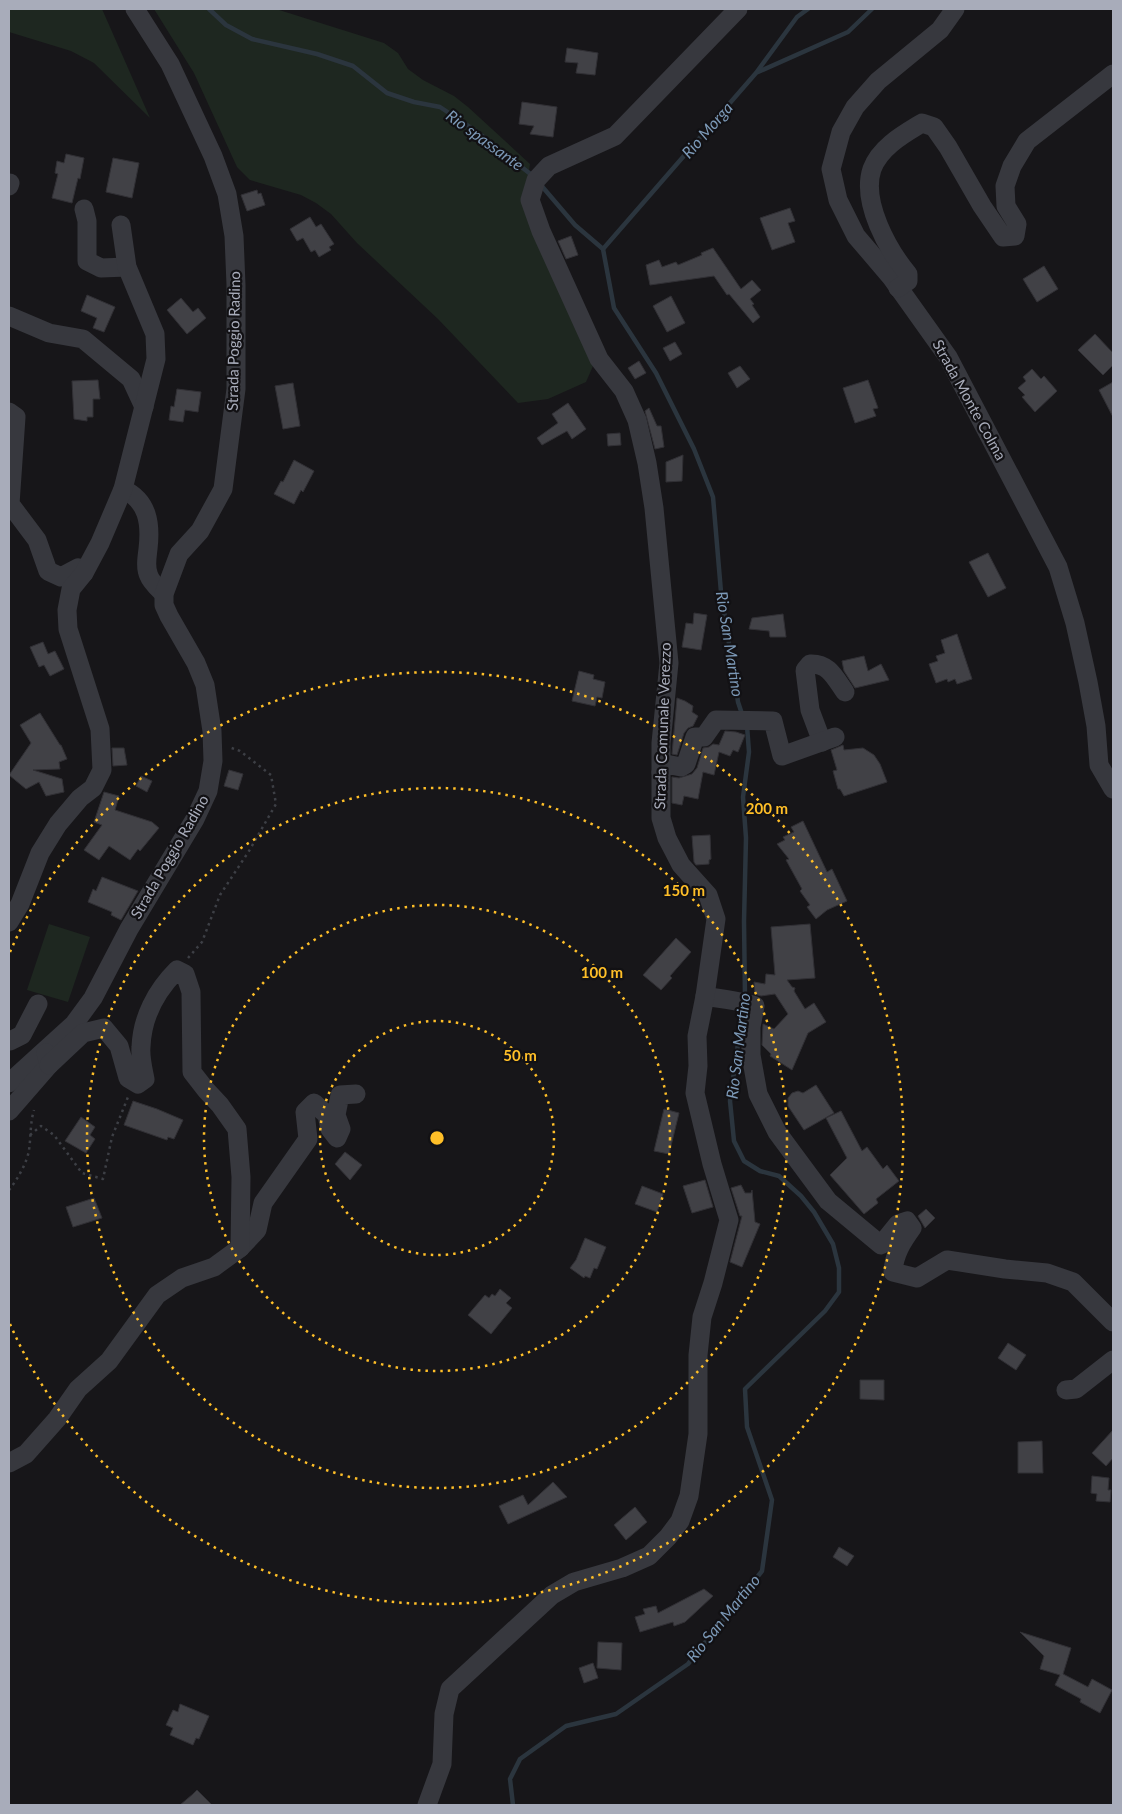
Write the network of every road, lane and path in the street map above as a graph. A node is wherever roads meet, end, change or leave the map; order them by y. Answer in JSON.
{"nodes":[{"id":1,"x":135,"y":9,"type":"edge"},
{"id":2,"x":738,"y":9,"type":"edge"},
{"id":3,"x":955,"y":9,"type":"edge"},
{"id":4,"x":1113,"y":74,"type":"edge"},
{"id":5,"x":84,"y":209,"type":"dead end"},
{"id":6,"x":121,"y":226,"type":"dead end"},
{"id":7,"x":127,"y":267,"type":"junction"},
{"id":8,"x":898,"y":288,"type":"junction"},
{"id":9,"x":9,"y":316,"type":"edge"},
{"id":10,"x":144,"y":408,"type":"junction"},
{"id":11,"x":9,"y":412,"type":"edge"},
{"id":12,"x":123,"y":489,"type":"junction"},
{"id":13,"x":9,"y":503,"type":"edge"},
{"id":14,"x":84,"y":573,"type":"junction"},
{"id":15,"x":164,"y":594,"type":"junction"},
{"id":16,"x":845,"y":692,"type":"dead end"},
{"id":17,"x":212,"y":740,"type":"junction"},
{"id":18,"x":661,"y":772,"type":"junction"},
{"id":19,"x":1113,"y":789,"type":"edge"},
{"id":20,"x":9,"y":922,"type":"edge"},
{"id":21,"x":177,"y":970,"type":"junction"},
{"id":22,"x":705,"y":996,"type":"junction"},
{"id":23,"x":38,"y":1004,"type":"dead end"},
{"id":24,"x":9,"y":1042,"type":"edge"},
{"id":25,"x":46,"y":1057,"type":"junction"},
{"id":26,"x":134,"y":1081,"type":"junction"},
{"id":27,"x":9,"y":1083,"type":"edge"},
{"id":28,"x":356,"y":1094,"type":"dead end"},
{"id":29,"x":34,"y":1109,"type":"dead end"},
{"id":30,"x":9,"y":1111,"type":"edge"},
{"id":31,"x":30,"y":1136,"type":"junction"},
{"id":32,"x":9,"y":1190,"type":"edge"},
{"id":33,"x":240,"y":1248,"type":"junction"},
{"id":34,"x":1113,"y":1322,"type":"edge"},
{"id":35,"x":1113,"y":1360,"type":"edge"},
{"id":36,"x":1066,"y":1390,"type":"dead end"},
{"id":37,"x":9,"y":1463,"type":"edge"},
{"id":38,"x":427,"y":1805,"type":"edge"}],
"edges":[{"from":1,"to":15,"type":"street","name":"Strada Poggio Radino"},
{"from":2,"to":18,"type":"street","name":"Strada Comunale Verezzo"},
{"from":3,"to":8,"type":"street","name":"Strada Monte Colma"},
{"from":4,"to":8,"type":"street"},
{"from":5,"to":7,"type":"street"},
{"from":6,"to":7,"type":"street"},
{"from":7,"to":10,"type":"street"},
{"from":8,"to":19,"type":"street","name":"Strada Monte Colma"},
{"from":9,"to":10,"type":"street"},
{"from":10,"to":12,"type":"street"},
{"from":11,"to":13,"type":"street"},
{"from":12,"to":14,"type":"street"},
{"from":12,"to":15,"type":"street"},
{"from":13,"to":14,"type":"street"},
{"from":14,"to":20,"type":"street"},
{"from":15,"to":17,"type":"street","name":"Strada Poggio Radino"},
{"from":16,"to":18,"type":"street"},
{"from":17,"to":21,"type":"path"},
{"from":17,"to":25,"type":"street","name":"Strada Poggio Radino"},
{"from":18,"to":22,"type":"street","name":"Strada Comunale Verezzo"},
{"from":21,"to":26,"type":"street"},
{"from":21,"to":33,"type":"street"},
{"from":22,"to":34,"type":"street"},
{"from":22,"to":38,"type":"street","name":"Strada Comunale Verezzo"},
{"from":23,"to":24,"type":"street"},
{"from":25,"to":26,"type":"street"},
{"from":25,"to":27,"type":"street","name":"Strada Poggio Radino"},
{"from":25,"to":30,"type":"street"},
{"from":26,"to":31,"type":"path"},
{"from":28,"to":33,"type":"street"},
{"from":29,"to":31,"type":"path"},
{"from":31,"to":32,"type":"path"},
{"from":33,"to":37,"type":"street"},
{"from":35,"to":36,"type":"street"}]}
